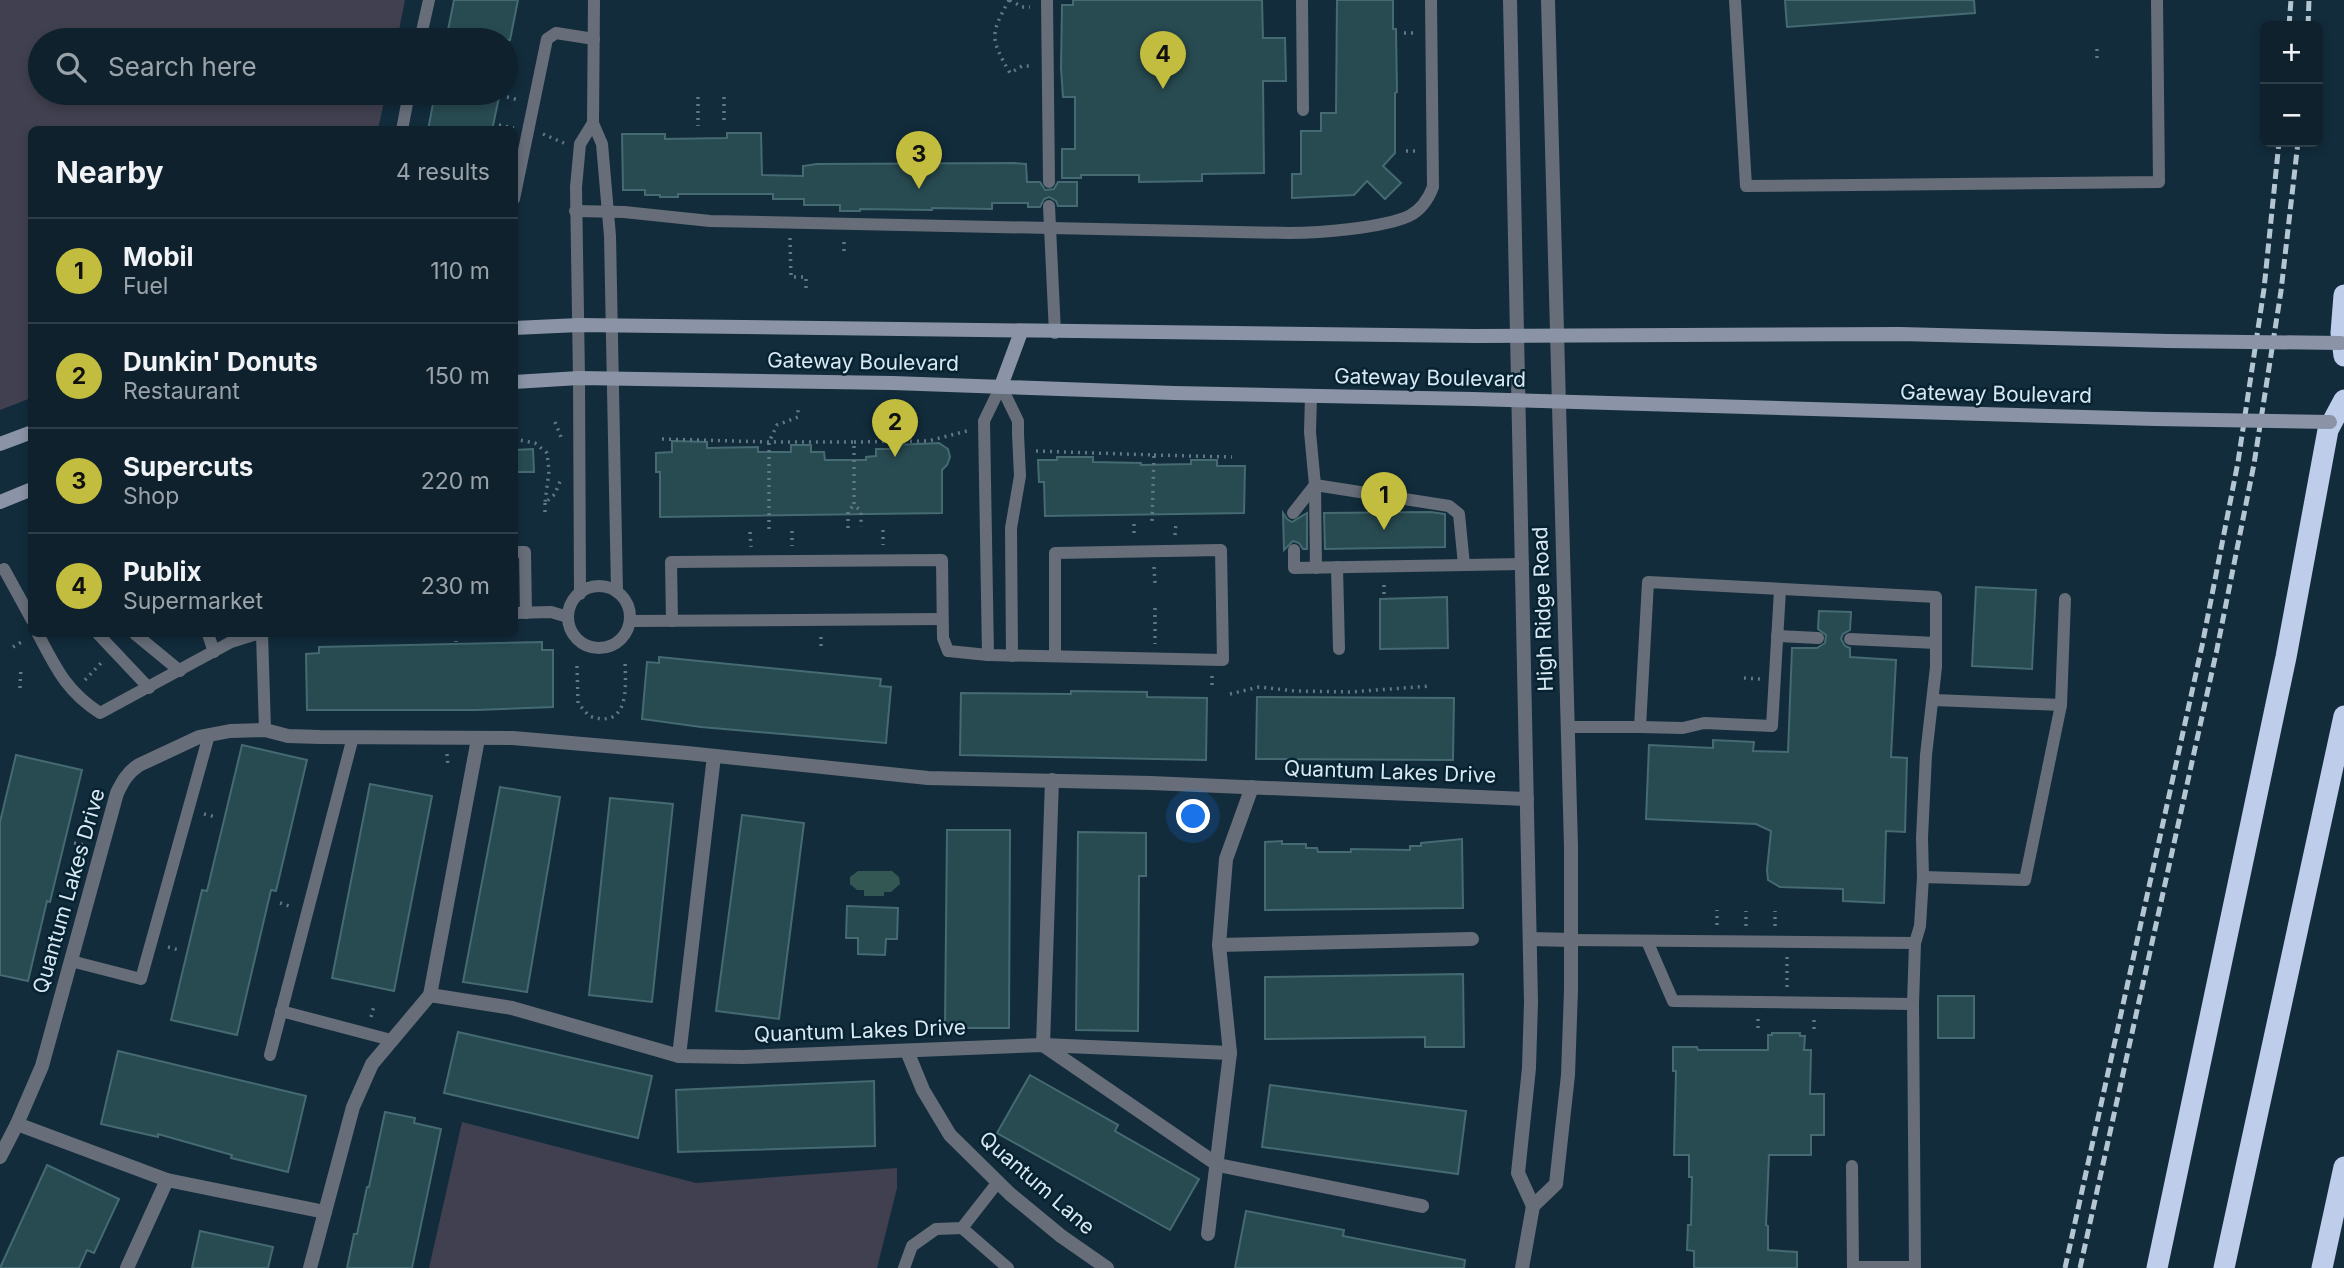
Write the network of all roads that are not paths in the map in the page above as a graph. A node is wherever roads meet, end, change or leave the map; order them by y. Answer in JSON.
{"nodes":[{"id":1,"x":429,"y":0,"type":"edge"},
{"id":2,"x":594,"y":0,"type":"edge"},
{"id":3,"x":1047,"y":0,"type":"edge"},
{"id":4,"x":1302,"y":0,"type":"edge"},
{"id":5,"x":1431,"y":0,"type":"edge"},
{"id":6,"x":1510,"y":0,"type":"edge"},
{"id":7,"x":1548,"y":0,"type":"edge"},
{"id":8,"x":1735,"y":0,"type":"edge"},
{"id":9,"x":2157,"y":0,"type":"edge"},
{"id":10,"x":423,"y":28,"type":"edge"},
{"id":11,"x":594,"y":39,"type":"junction"},
{"id":12,"x":407,"y":105,"type":"edge"},
{"id":13,"x":1303,"y":110,"type":"dead end"},
{"id":14,"x":593,"y":123,"type":"junction"},
{"id":15,"x":403,"y":126,"type":"edge"},
{"id":16,"x":518,"y":180,"type":"edge"},
{"id":17,"x":1049,"y":182,"type":"dead end"},
{"id":18,"x":1049,"y":206,"type":"dead end"},
{"id":19,"x":575,"y":211,"type":"junction"},
{"id":20,"x":607,"y":211,"type":"junction"},
{"id":21,"x":1049,"y":229,"type":"junction"},
{"id":22,"x":2344,"y":295,"type":"edge"},
{"id":23,"x":579,"y":325,"type":"junction"},
{"id":24,"x":613,"y":326,"type":"junction"},
{"id":25,"x":518,"y":328,"type":"edge"},
{"id":26,"x":1021,"y":332,"type":"junction"},
{"id":27,"x":1055,"y":332,"type":"junction"},
{"id":28,"x":1516,"y":336,"type":"junction"},
{"id":29,"x":1556,"y":336,"type":"junction"},
{"id":30,"x":2343,"y":348,"type":"edge"},
{"id":31,"x":579,"y":378,"type":"junction"},
{"id":32,"x":614,"y":379,"type":"junction"},
{"id":33,"x":518,"y":382,"type":"edge"},
{"id":34,"x":1001,"y":386,"type":"junction"},
{"id":35,"x":1311,"y":396,"type":"junction"},
{"id":36,"x":2344,"y":400,"type":"edge"},
{"id":37,"x":1517,"y":401,"type":"junction"},
{"id":38,"x":1558,"y":402,"type":"junction"},
{"id":39,"x":2337,"y":422,"type":"edge"},
{"id":40,"x":28,"y":434,"type":"edge"},
{"id":41,"x":0,"y":444,"type":"edge"},
{"id":42,"x":1315,"y":485,"type":"junction"},
{"id":43,"x":28,"y":491,"type":"edge"},
{"id":44,"x":0,"y":502,"type":"edge"},
{"id":45,"x":1293,"y":513,"type":"dead end"},
{"id":46,"x":1294,"y":550,"type":"dead end"},
{"id":47,"x":518,"y":552,"type":"edge"},
{"id":48,"x":1523,"y":564,"type":"junction"},
{"id":49,"x":1464,"y":565,"type":"junction"},
{"id":50,"x":1337,"y":567,"type":"junction"},
{"id":51,"x":1316,"y":568,"type":"junction"},
{"id":52,"x":4,"y":569,"type":"dead end"},
{"id":53,"x":1780,"y":590,"type":"junction"},
{"id":54,"x":617,"y":592,"type":"junction"},
{"id":55,"x":580,"y":594,"type":"junction"},
{"id":56,"x":2065,"y":599,"type":"dead end"},
{"id":57,"x":520,"y":613,"type":"edge"},
{"id":58,"x":28,"y":614,"type":"edge"},
{"id":59,"x":568,"y":617,"type":"junction"},
{"id":60,"x":943,"y":619,"type":"junction"},
{"id":61,"x":630,"y":621,"type":"junction"},
{"id":62,"x":672,"y":621,"type":"junction"},
{"id":63,"x":1777,"y":636,"type":"junction"},
{"id":64,"x":34,"y":637,"type":"edge"},
{"id":65,"x":101,"y":637,"type":"edge"},
{"id":66,"x":139,"y":637,"type":"edge"},
{"id":67,"x":209,"y":637,"type":"edge"},
{"id":68,"x":247,"y":637,"type":"edge"},
{"id":69,"x":262,"y":637,"type":"edge"},
{"id":70,"x":1818,"y":638,"type":"dead end"},
{"id":71,"x":1850,"y":639,"type":"dead end"},
{"id":72,"x":1936,"y":643,"type":"junction"},
{"id":73,"x":1339,"y":649,"type":"dead end"},
{"id":74,"x":214,"y":652,"type":"junction"},
{"id":75,"x":988,"y":655,"type":"junction"},
{"id":76,"x":1012,"y":656,"type":"junction"},
{"id":77,"x":1055,"y":656,"type":"junction"},
{"id":78,"x":180,"y":671,"type":"junction"},
{"id":79,"x":149,"y":688,"type":"junction"},
{"id":80,"x":1934,"y":700,"type":"junction"},
{"id":81,"x":2061,"y":705,"type":"junction"},
{"id":82,"x":2344,"y":716,"type":"edge"},
{"id":83,"x":1568,"y":727,"type":"junction"},
{"id":84,"x":1640,"y":727,"type":"junction"},
{"id":85,"x":265,"y":730,"type":"junction"},
{"id":86,"x":209,"y":735,"type":"junction"},
{"id":87,"x":352,"y":737,"type":"junction"},
{"id":88,"x":478,"y":739,"type":"junction"},
{"id":89,"x":714,"y":756,"type":"junction"},
{"id":90,"x":1052,"y":780,"type":"junction"},
{"id":91,"x":1252,"y":787,"type":"junction"},
{"id":92,"x":1527,"y":799,"type":"junction"},
{"id":93,"x":1923,"y":877,"type":"junction"},
{"id":94,"x":1472,"y":939,"type":"dead end"},
{"id":95,"x":1530,"y":939,"type":"junction"},
{"id":96,"x":1571,"y":940,"type":"junction"},
{"id":97,"x":1647,"y":941,"type":"junction"},
{"id":98,"x":1915,"y":943,"type":"junction"},
{"id":99,"x":1219,"y":945,"type":"junction"},
{"id":100,"x":71,"y":961,"type":"junction"},
{"id":101,"x":430,"y":995,"type":"junction"},
{"id":102,"x":1913,"y":1004,"type":"junction"},
{"id":103,"x":281,"y":1012,"type":"junction"},
{"id":104,"x":391,"y":1040,"type":"junction"},
{"id":105,"x":1043,"y":1045,"type":"junction"},
{"id":106,"x":907,"y":1051,"type":"junction"},
{"id":107,"x":1230,"y":1053,"type":"junction"},
{"id":108,"x":270,"y":1055,"type":"dead end"},
{"id":109,"x":680,"y":1056,"type":"junction"},
{"id":110,"x":17,"y":1124,"type":"junction"},
{"id":111,"x":0,"y":1157,"type":"edge"},
{"id":112,"x":1218,"y":1165,"type":"junction"},
{"id":113,"x":1852,"y":1166,"type":"dead end"},
{"id":114,"x":2344,"y":1167,"type":"edge"},
{"id":115,"x":167,"y":1180,"type":"junction"},
{"id":116,"x":998,"y":1182,"type":"junction"},
{"id":117,"x":1422,"y":1206,"type":"dead end"},
{"id":118,"x":1533,"y":1206,"type":"junction"},
{"id":119,"x":325,"y":1212,"type":"junction"},
{"id":120,"x":962,"y":1228,"type":"junction"},
{"id":121,"x":1208,"y":1234,"type":"dead end"},
{"id":122,"x":1853,"y":1267,"type":"edge"},
{"id":123,"x":127,"y":1268,"type":"edge"},
{"id":124,"x":310,"y":1268,"type":"edge"},
{"id":125,"x":904,"y":1268,"type":"edge"},
{"id":126,"x":1008,"y":1268,"type":"edge"},
{"id":127,"x":1107,"y":1268,"type":"edge"},
{"id":128,"x":1522,"y":1268,"type":"edge"},
{"id":129,"x":2157,"y":1268,"type":"edge"},
{"id":130,"x":2224,"y":1268,"type":"edge"},
{"id":131,"x":2322,"y":1268,"type":"edge"}],
"edges":[{"from":1,"to":10,"type":"lane"},
{"from":2,"to":11,"type":"lane"},
{"from":3,"to":17,"type":"lane"},
{"from":4,"to":13,"type":"lane"},
{"from":5,"to":21,"type":"lane"},
{"from":6,"to":28,"type":"street","name":"High Ridge Road"},
{"from":7,"to":29,"type":"street","name":"High Ridge Road"},
{"from":8,"to":9,"type":"lane"},
{"from":11,"to":14,"type":"lane"},
{"from":11,"to":16,"type":"lane"},
{"from":12,"to":15,"type":"lane"},
{"from":14,"to":19,"type":"lane"},
{"from":14,"to":20,"type":"lane"},
{"from":18,"to":21,"type":"lane"},
{"from":19,"to":20,"type":"lane"},
{"from":19,"to":23,"type":"lane"},
{"from":20,"to":21,"type":"lane"},
{"from":20,"to":24,"type":"lane"},
{"from":21,"to":27,"type":"lane"},
{"from":22,"to":30,"type":"highway"},
{"from":23,"to":24,"type":"main road","name":"Gateway Boulevard"},
{"from":23,"to":25,"type":"main road","name":"Gateway Boulevard"},
{"from":23,"to":31,"type":"lane"},
{"from":24,"to":26,"type":"main road","name":"Gateway Boulevard"},
{"from":24,"to":32,"type":"lane"},
{"from":26,"to":27,"type":"main road","name":"Gateway Boulevard"},
{"from":26,"to":34,"type":"main road"},
{"from":27,"to":28,"type":"main road","name":"Gateway Boulevard"},
{"from":28,"to":29,"type":"main road","name":"Gateway Boulevard"},
{"from":28,"to":37,"type":"street","name":"High Ridge Road"},
{"from":29,"to":30,"type":"main road","name":"Gateway Boulevard","bridge":true},
{"from":29,"to":38,"type":"street","name":"High Ridge Road"},
{"from":31,"to":32,"type":"main road","name":"Gateway Boulevard"},
{"from":31,"to":33,"type":"main road","name":"Gateway Boulevard"},
{"from":31,"to":55,"type":"lane"},
{"from":32,"to":34,"type":"main road","name":"Gateway Boulevard"},
{"from":32,"to":54,"type":"lane"},
{"from":34,"to":35,"type":"main road","name":"Gateway Boulevard"},
{"from":34,"to":75,"type":"lane"},
{"from":34,"to":76,"type":"lane"},
{"from":35,"to":37,"type":"main road","name":"Gateway Boulevard"},
{"from":35,"to":42,"type":"lane"},
{"from":36,"to":39,"type":"highway"},
{"from":37,"to":38,"type":"main road","name":"Gateway Boulevard"},
{"from":37,"to":48,"type":"street","name":"High Ridge Road"},
{"from":38,"to":39,"type":"main road","name":"Gateway Boulevard","bridge":true},
{"from":38,"to":83,"type":"street","name":"High Ridge Road"},
{"from":39,"to":129,"type":"highway"},
{"from":40,"to":41,"type":"main road"},
{"from":42,"to":45,"type":"lane"},
{"from":42,"to":49,"type":"lane"},
{"from":42,"to":51,"type":"lane"},
{"from":43,"to":44,"type":"main road"},
{"from":46,"to":51,"type":"lane"},
{"from":47,"to":57,"type":"lane"},
{"from":48,"to":49,"type":"lane"},
{"from":48,"to":92,"type":"street","name":"High Ridge Road"},
{"from":49,"to":50,"type":"lane"},
{"from":50,"to":51,"type":"lane"},
{"from":50,"to":73,"type":"lane"},
{"from":52,"to":58,"type":"lane"},
{"from":53,"to":63,"type":"lane"},
{"from":53,"to":72,"type":"lane"},
{"from":53,"to":84,"type":"lane"},
{"from":54,"to":55,"type":"lane"},
{"from":54,"to":61,"type":"lane"},
{"from":55,"to":59,"type":"lane"},
{"from":56,"to":81,"type":"lane"},
{"from":57,"to":59,"type":"lane"},
{"from":59,"to":61,"type":"lane"},
{"from":60,"to":62,"type":"lane"},
{"from":60,"to":62,"type":"lane"},
{"from":60,"to":75,"type":"lane"},
{"from":61,"to":62,"type":"lane"},
{"from":63,"to":70,"type":"lane"},
{"from":63,"to":84,"type":"lane"},
{"from":64,"to":79,"type":"lane"},
{"from":65,"to":79,"type":"lane"},
{"from":66,"to":78,"type":"lane"},
{"from":67,"to":74,"type":"lane"},
{"from":68,"to":74,"type":"lane"},
{"from":69,"to":85,"type":"lane"},
{"from":71,"to":72,"type":"lane"},
{"from":72,"to":80,"type":"lane"},
{"from":74,"to":78,"type":"lane"},
{"from":75,"to":76,"type":"lane"},
{"from":76,"to":77,"type":"lane"},
{"from":77,"to":77,"type":"lane"},
{"from":78,"to":79,"type":"lane"},
{"from":80,"to":81,"type":"lane"},
{"from":80,"to":93,"type":"lane"},
{"from":81,"to":93,"type":"lane"},
{"from":82,"to":130,"type":"highway"},
{"from":83,"to":84,"type":"lane"},
{"from":83,"to":96,"type":"street","name":"High Ridge Road"},
{"from":85,"to":86,"type":"street","name":"Quantum Lakes Drive"},
{"from":85,"to":87,"type":"street","name":"Quantum Lakes Drive"},
{"from":86,"to":100,"type":"street","name":"Quantum Lakes Drive"},
{"from":86,"to":100,"type":"lane"},
{"from":87,"to":88,"type":"street","name":"Quantum Lakes Drive"},
{"from":87,"to":103,"type":"lane"},
{"from":88,"to":89,"type":"street","name":"Quantum Lakes Drive"},
{"from":88,"to":101,"type":"street"},
{"from":89,"to":90,"type":"street","name":"Quantum Lakes Drive"},
{"from":89,"to":109,"type":"street"},
{"from":90,"to":91,"type":"street","name":"Quantum Lakes Drive"},
{"from":90,"to":105,"type":"street"},
{"from":91,"to":92,"type":"street","name":"Quantum Lakes Drive"},
{"from":91,"to":99,"type":"street"},
{"from":92,"to":95,"type":"street","name":"High Ridge Road"},
{"from":93,"to":98,"type":"lane"},
{"from":94,"to":99,"type":"street"},
{"from":95,"to":96,"type":"street"},
{"from":95,"to":118,"type":"street","name":"High Ridge Road"},
{"from":96,"to":97,"type":"lane"},
{"from":96,"to":118,"type":"street","name":"High Ridge Road"},
{"from":97,"to":98,"type":"lane"},
{"from":97,"to":102,"type":"lane"},
{"from":98,"to":102,"type":"lane"},
{"from":99,"to":107,"type":"street"},
{"from":100,"to":110,"type":"street","name":"Quantum Lakes Drive"},
{"from":101,"to":104,"type":"street"},
{"from":101,"to":109,"type":"street","name":"Quantum Lakes Drive"},
{"from":102,"to":122,"type":"lane"},
{"from":103,"to":104,"type":"lane"},
{"from":103,"to":108,"type":"lane"},
{"from":104,"to":119,"type":"street"},
{"from":105,"to":106,"type":"street","name":"Quantum Lakes Drive"},
{"from":105,"to":107,"type":"street","name":"Quantum Lakes Drive"},
{"from":105,"to":112,"type":"street"},
{"from":106,"to":109,"type":"street","name":"Quantum Lakes Drive"},
{"from":106,"to":116,"type":"street","name":"Quantum Lane"},
{"from":107,"to":112,"type":"street"},
{"from":110,"to":111,"type":"street","name":"Quantum Lakes Drive"},
{"from":110,"to":115,"type":"street"},
{"from":112,"to":117,"type":"street"},
{"from":112,"to":121,"type":"street"},
{"from":113,"to":122,"type":"lane"},
{"from":114,"to":131,"type":"highway"},
{"from":115,"to":119,"type":"street"},
{"from":115,"to":123,"type":"street"},
{"from":116,"to":120,"type":"lane"},
{"from":116,"to":127,"type":"street","name":"Quantum Lane"},
{"from":118,"to":128,"type":"street"},
{"from":119,"to":124,"type":"street"},
{"from":120,"to":125,"type":"lane"},
{"from":120,"to":126,"type":"lane"}]}
